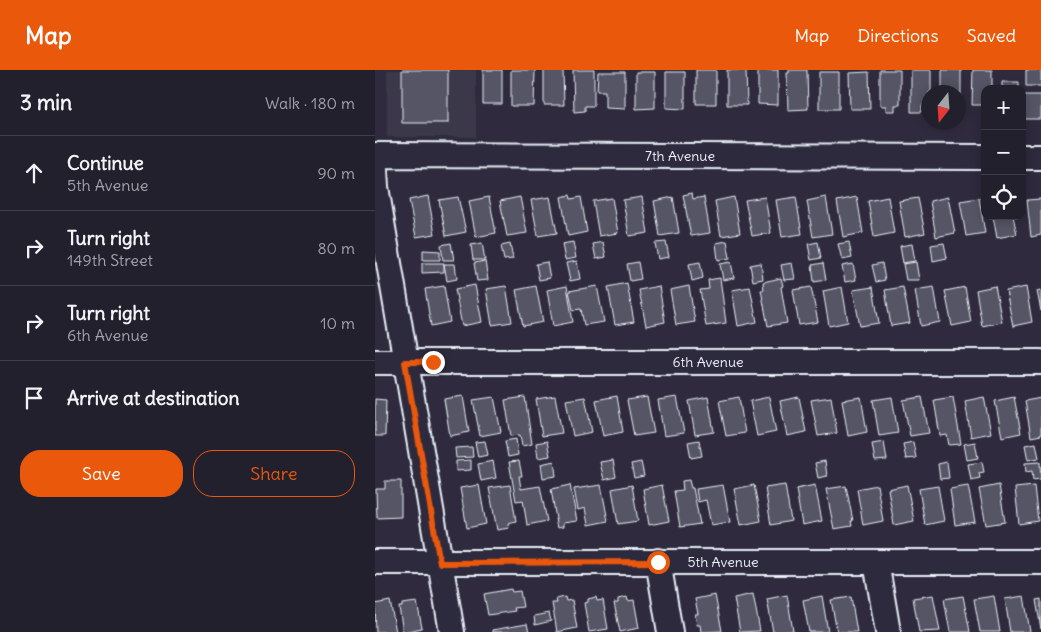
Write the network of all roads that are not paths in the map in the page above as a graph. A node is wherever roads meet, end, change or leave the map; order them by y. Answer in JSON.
{"nodes":[{"id":1,"x":375,"y":155,"type":"edge"},
{"id":2,"x":981,"y":157,"type":"edge"},
{"id":3,"x":1026,"y":157,"type":"edge"},
{"id":4,"x":1041,"y":157,"type":"edge"},
{"id":5,"x":375,"y":169,"type":"edge"},
{"id":6,"x":375,"y":362,"type":"edge"},
{"id":7,"x":405,"y":362,"type":"junction"},
{"id":8,"x":1041,"y":362,"type":"edge"},
{"id":9,"x":375,"y":562,"type":"edge"},
{"id":10,"x":658,"y":562,"type":"junction"},
{"id":11,"x":876,"y":562,"type":"junction"},
{"id":12,"x":1041,"y":562,"type":"edge"},
{"id":13,"x":440,"y":563,"type":"junction"},
{"id":14,"x":452,"y":632,"type":"edge"},
{"id":15,"x":671,"y":632,"type":"edge"},
{"id":16,"x":888,"y":632,"type":"edge"}],
"edges":[{"from":1,"to":2,"type":"street","name":"7th Avenue"},
{"from":3,"to":4,"type":"street"},
{"from":5,"to":7,"type":"street"},
{"from":6,"to":7,"type":"street","name":"6th Avenue"},
{"from":7,"to":8,"type":"street","name":"6th Avenue"},
{"from":7,"to":13,"type":"street"},
{"from":9,"to":13,"type":"street","name":"5th Avenue"},
{"from":10,"to":11,"type":"street","name":"5th Avenue"},
{"from":10,"to":13,"type":"street","name":"5th Avenue"},
{"from":10,"to":15,"type":"street"},
{"from":11,"to":12,"type":"street","name":"5th Avenue"},
{"from":11,"to":16,"type":"street"},
{"from":13,"to":14,"type":"street"}]}
